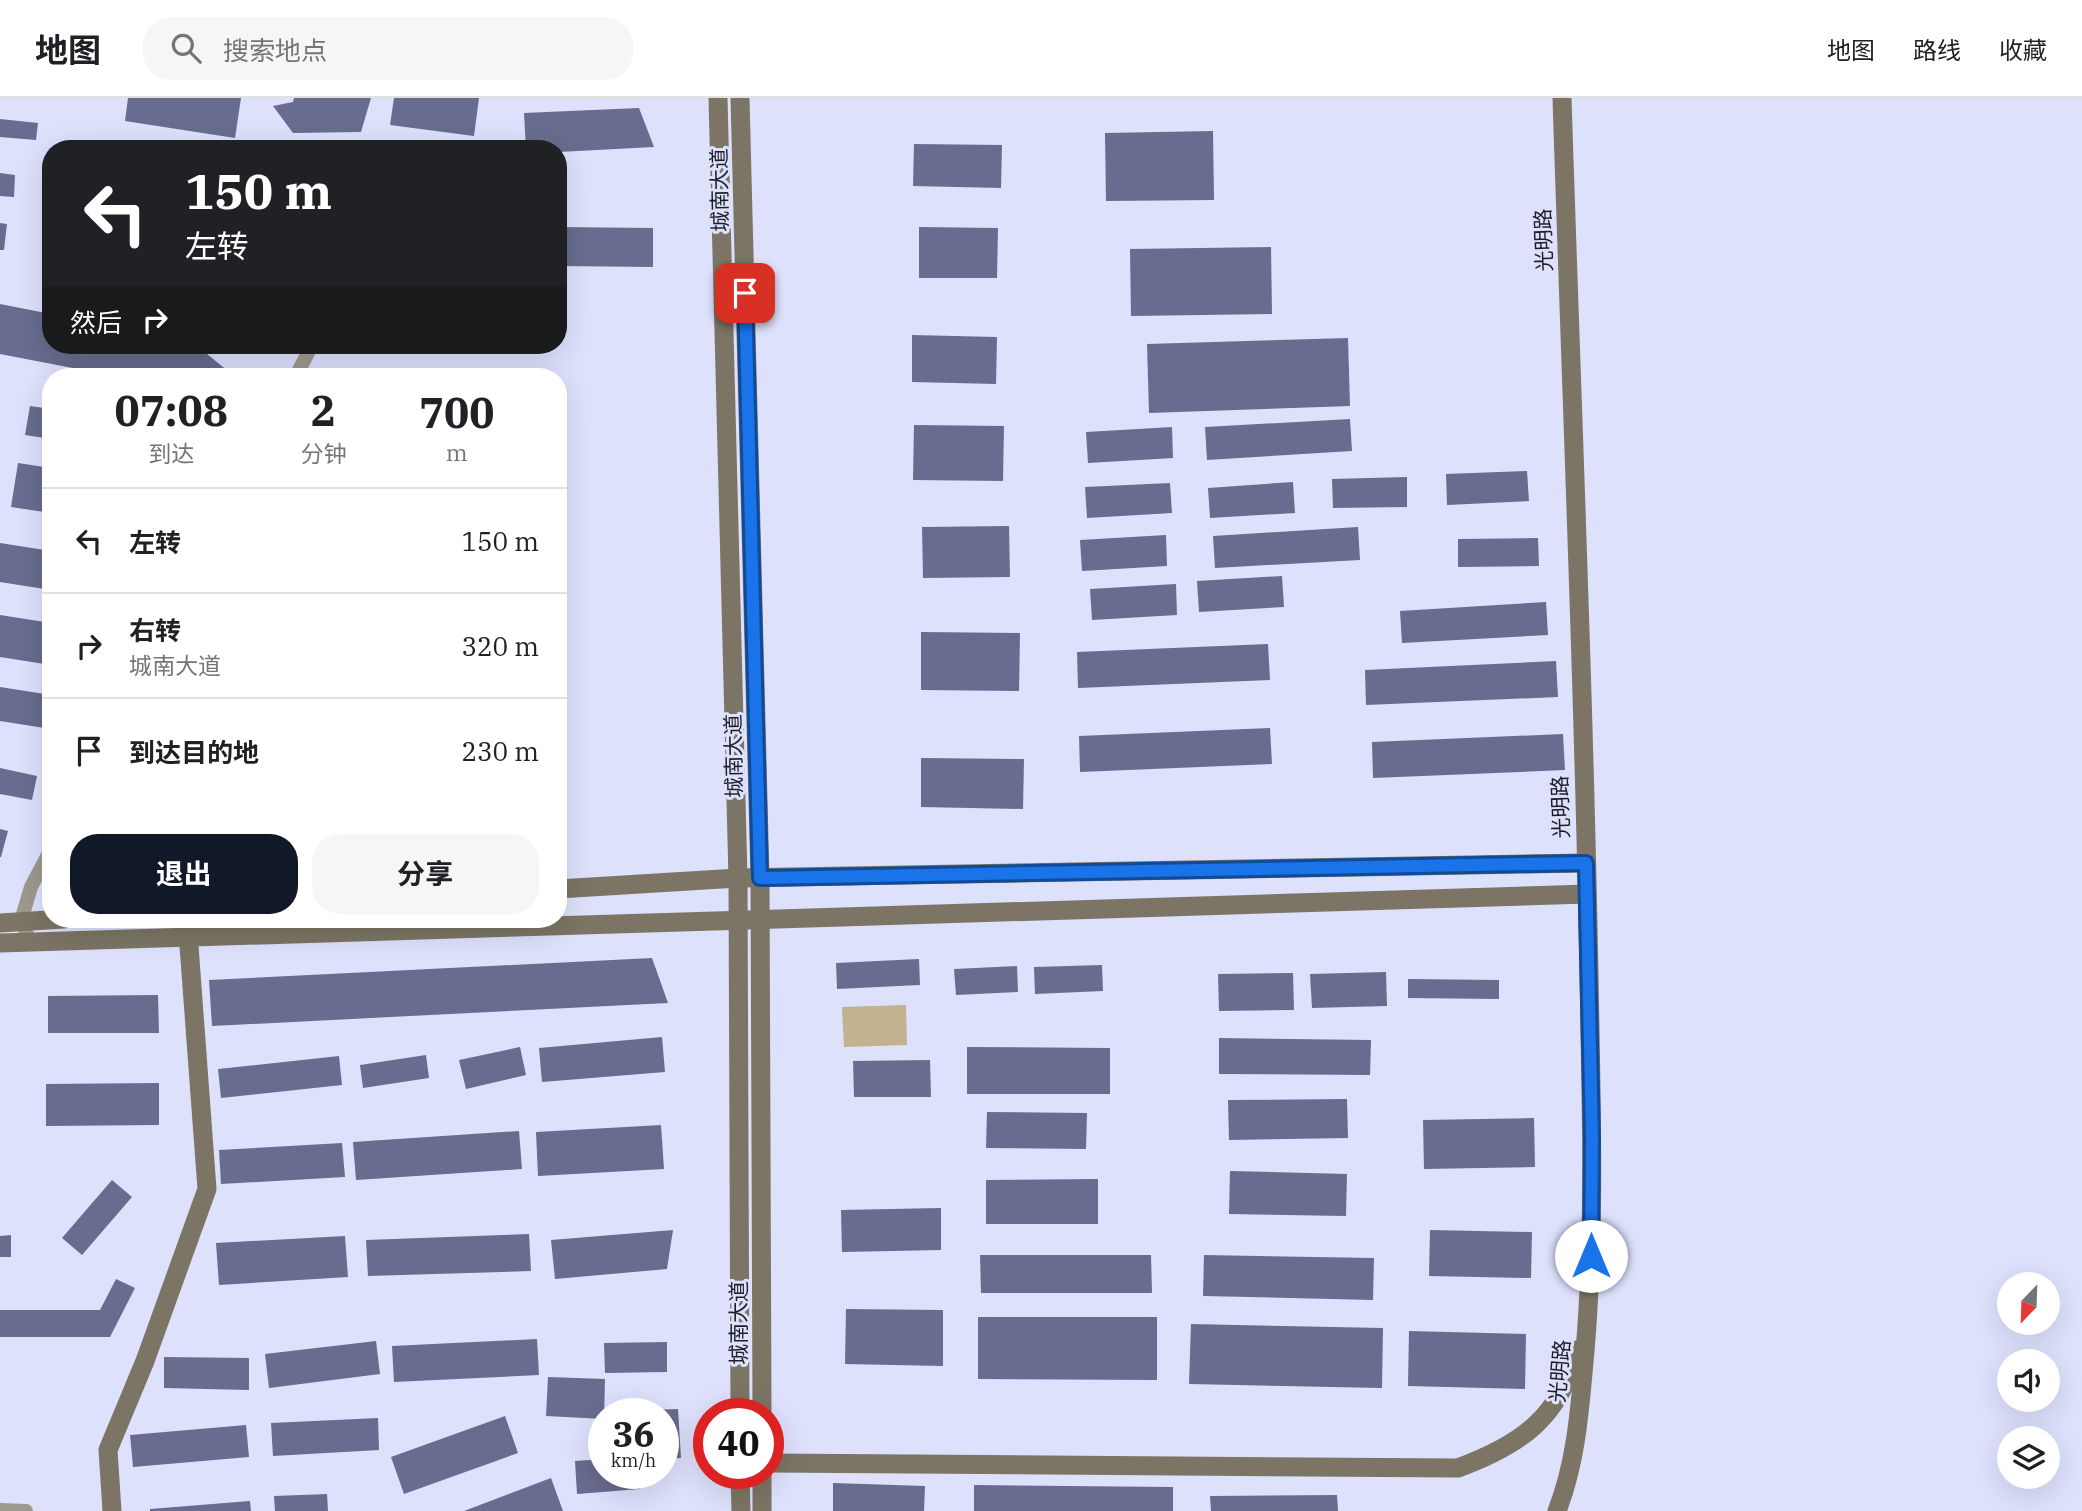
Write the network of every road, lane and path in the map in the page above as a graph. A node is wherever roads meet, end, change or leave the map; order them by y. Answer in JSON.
{"nodes":[{"id":1,"x":718,"y":98,"type":"edge"},
{"id":2,"x":740,"y":98,"type":"edge"},
{"id":3,"x":1562,"y":98,"type":"edge"},
{"id":4,"x":1586,"y":863,"type":"junction"},
{"id":5,"x":42,"y":866,"type":"edge"},
{"id":6,"x":738,"y":878,"type":"junction"},
{"id":7,"x":760,"y":878,"type":"junction"},
{"id":8,"x":567,"y":888,"type":"edge"},
{"id":9,"x":1587,"y":894,"type":"junction"},
{"id":10,"x":760,"y":919,"type":"junction"},
{"id":11,"x":42,"y":920,"type":"edge"},
{"id":12,"x":738,"y":920,"type":"junction"},
{"id":13,"x":21,"y":921,"type":"junction"},
{"id":14,"x":567,"y":922,"type":"edge"},
{"id":15,"x":0,"y":923,"type":"edge"},
{"id":16,"x":188,"y":928,"type":"edge"},
{"id":17,"x":30,"y":941,"type":"junction"},
{"id":18,"x":0,"y":943,"type":"edge"},
{"id":19,"x":1591,"y":1279,"type":"junction"},
{"id":20,"x":740,"y":1398,"type":"edge"},
{"id":21,"x":762,"y":1398,"type":"edge"},
{"id":22,"x":784,"y":1463,"type":"edge"},
{"id":23,"x":740,"y":1489,"type":"edge"},
{"id":24,"x":762,"y":1489,"type":"edge"},
{"id":25,"x":0,"y":1510,"type":"edge"},
{"id":26,"x":26,"y":1511,"type":"edge"},
{"id":27,"x":112,"y":1511,"type":"edge"},
{"id":28,"x":741,"y":1511,"type":"edge"},
{"id":29,"x":762,"y":1511,"type":"edge"},
{"id":30,"x":1557,"y":1511,"type":"edge"}],
"edges":[{"from":1,"to":6,"type":"main road","name":"城南大道"},
{"from":2,"to":7,"type":"main road","name":"城南大道"},
{"from":3,"to":4,"type":"main road","name":"光明路"},
{"from":4,"to":7,"type":"main road"},
{"from":4,"to":9,"type":"main road","name":"光明路"},
{"from":5,"to":13,"type":"street"},
{"from":6,"to":7,"type":"main road"},
{"from":6,"to":8,"type":"main road"},
{"from":6,"to":12,"type":"main road","name":"城南大道"},
{"from":7,"to":10,"type":"main road","name":"城南大道"},
{"from":9,"to":10,"type":"main road"},
{"from":9,"to":19,"type":"main road","name":"光明路"},
{"from":10,"to":12,"type":"main road"},
{"from":10,"to":21,"type":"main road","name":"城南大道"},
{"from":11,"to":13,"type":"main road"},
{"from":12,"to":14,"type":"main road"},
{"from":12,"to":20,"type":"main road","name":"城南大道"},
{"from":13,"to":15,"type":"main road"},
{"from":13,"to":17,"type":"street"},
{"from":16,"to":17,"type":"main road"},
{"from":16,"to":27,"type":"main road"},
{"from":17,"to":18,"type":"main road"},
{"from":19,"to":22,"type":"main road"},
{"from":19,"to":30,"type":"main road","name":"光明路"},
{"from":23,"to":28,"type":"main road"},
{"from":24,"to":29,"type":"main road"},
{"from":25,"to":26,"type":"street"}]}
